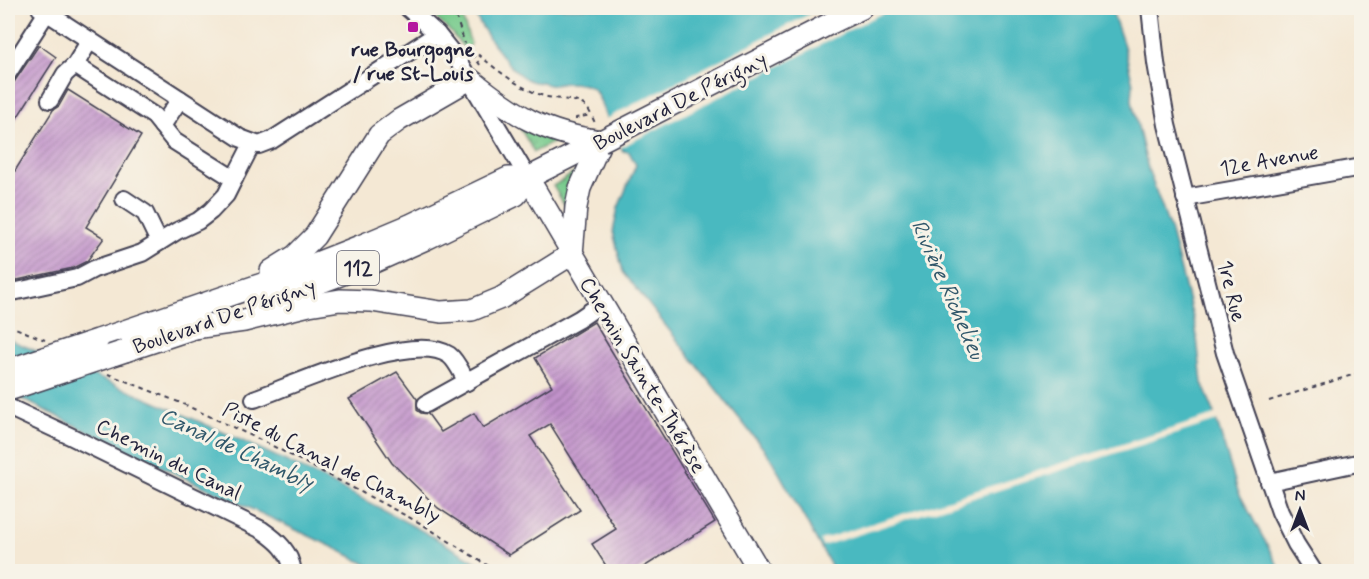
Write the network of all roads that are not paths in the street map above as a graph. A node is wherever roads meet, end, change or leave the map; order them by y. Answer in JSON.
{"nodes":[{"id":1,"x":408,"y":8,"type":"edge"},
{"id":2,"x":862,"y":8,"type":"edge"},
{"id":3,"x":1150,"y":8,"type":"edge"},
{"id":4,"x":44,"y":10,"type":"edge"},
{"id":5,"x":437,"y":34,"type":"junction"},
{"id":6,"x":90,"y":40,"type":"junction"},
{"id":7,"x":127,"y":64,"type":"junction"},
{"id":8,"x":75,"y":65,"type":"junction"},
{"id":9,"x":8,"y":73,"type":"edge"},
{"id":10,"x":476,"y":74,"type":"junction"},
{"id":11,"x":111,"y":89,"type":"junction"},
{"id":12,"x":180,"y":99,"type":"junction"},
{"id":13,"x":50,"y":100,"type":"dead end"},
{"id":14,"x":162,"y":126,"type":"junction"},
{"id":15,"x":599,"y":133,"type":"junction"},
{"id":16,"x":256,"y":145,"type":"junction"},
{"id":17,"x":1362,"y":167,"type":"edge"},
{"id":18,"x":528,"y":178,"type":"junction"},
{"id":19,"x":234,"y":179,"type":"junction"},
{"id":20,"x":1185,"y":198,"type":"junction"},
{"id":21,"x":124,"y":199,"type":"dead end"},
{"id":22,"x":159,"y":242,"type":"junction"},
{"id":23,"x":572,"y":254,"type":"junction"},
{"id":24,"x":8,"y":293,"type":"edge"},
{"id":25,"x":230,"y":295,"type":"junction"},
{"id":26,"x":601,"y":304,"type":"junction"},
{"id":27,"x":194,"y":328,"type":"junction"},
{"id":28,"x":8,"y":370,"type":"edge"},
{"id":29,"x":467,"y":382,"type":"junction"},
{"id":30,"x":8,"y":390,"type":"edge"},
{"id":31,"x":254,"y":399,"type":"dead end"},
{"id":32,"x":426,"y":404,"type":"dead end"},
{"id":33,"x":8,"y":407,"type":"edge"},
{"id":34,"x":1362,"y":462,"type":"edge"},
{"id":35,"x":1269,"y":482,"type":"junction"},
{"id":36,"x":292,"y":572,"type":"edge"},
{"id":37,"x":760,"y":572,"type":"edge"},
{"id":38,"x":1314,"y":572,"type":"edge"}],
"edges":[{"from":1,"to":5,"type":"street"},
{"from":2,"to":15,"type":"main road","name":"Boulevard De Périgny","number":"112","bridge":true},
{"from":3,"to":20,"type":"street","name":"1re Rue"},
{"from":4,"to":6,"type":"street"},
{"from":4,"to":9,"type":"street"},
{"from":5,"to":10,"type":"street"},
{"from":5,"to":16,"type":"street"},
{"from":6,"to":7,"type":"street"},
{"from":6,"to":8,"type":"street"},
{"from":7,"to":11,"type":"street"},
{"from":7,"to":12,"type":"street"},
{"from":8,"to":11,"type":"street"},
{"from":8,"to":13,"type":"street"},
{"from":10,"to":15,"type":"main road"},
{"from":10,"to":18,"type":"street"},
{"from":10,"to":25,"type":"main road"},
{"from":11,"to":14,"type":"street"},
{"from":12,"to":14,"type":"street"},
{"from":12,"to":16,"type":"street"},
{"from":14,"to":19,"type":"street"},
{"from":15,"to":18,"type":"main road","name":"Boulevard De Périgny","number":"112"},
{"from":15,"to":23,"type":"main road"},
{"from":16,"to":19,"type":"street"},
{"from":17,"to":20,"type":"street","name":"12e Avenue"},
{"from":18,"to":23,"type":"main road","name":"Chemin Sainte-Thérèse"},
{"from":18,"to":25,"type":"main road","name":"Boulevard De Périgny","number":"112"},
{"from":18,"to":27,"type":"main road","name":"Boulevard De Périgny","number":"112"},
{"from":19,"to":22,"type":"street"},
{"from":20,"to":35,"type":"street","name":"1re Rue"},
{"from":21,"to":22,"type":"street"},
{"from":22,"to":24,"type":"street"},
{"from":23,"to":26,"type":"main road","name":"Chemin Sainte-Thérèse"},
{"from":23,"to":27,"type":"main road"},
{"from":25,"to":28,"type":"main road","name":"Boulevard De Périgny","number":"112","bridge":true},
{"from":26,"to":29,"type":"street"},
{"from":26,"to":37,"type":"main road","name":"Chemin Sainte-Thérèse"},
{"from":27,"to":30,"type":"main road","name":"Boulevard De Périgny","number":"112","bridge":true},
{"from":29,"to":31,"type":"street"},
{"from":29,"to":32,"type":"street"},
{"from":33,"to":36,"type":"street","name":"Chemin du Canal"},
{"from":34,"to":35,"type":"street"},
{"from":35,"to":38,"type":"street","name":"1re Rue"}]}
